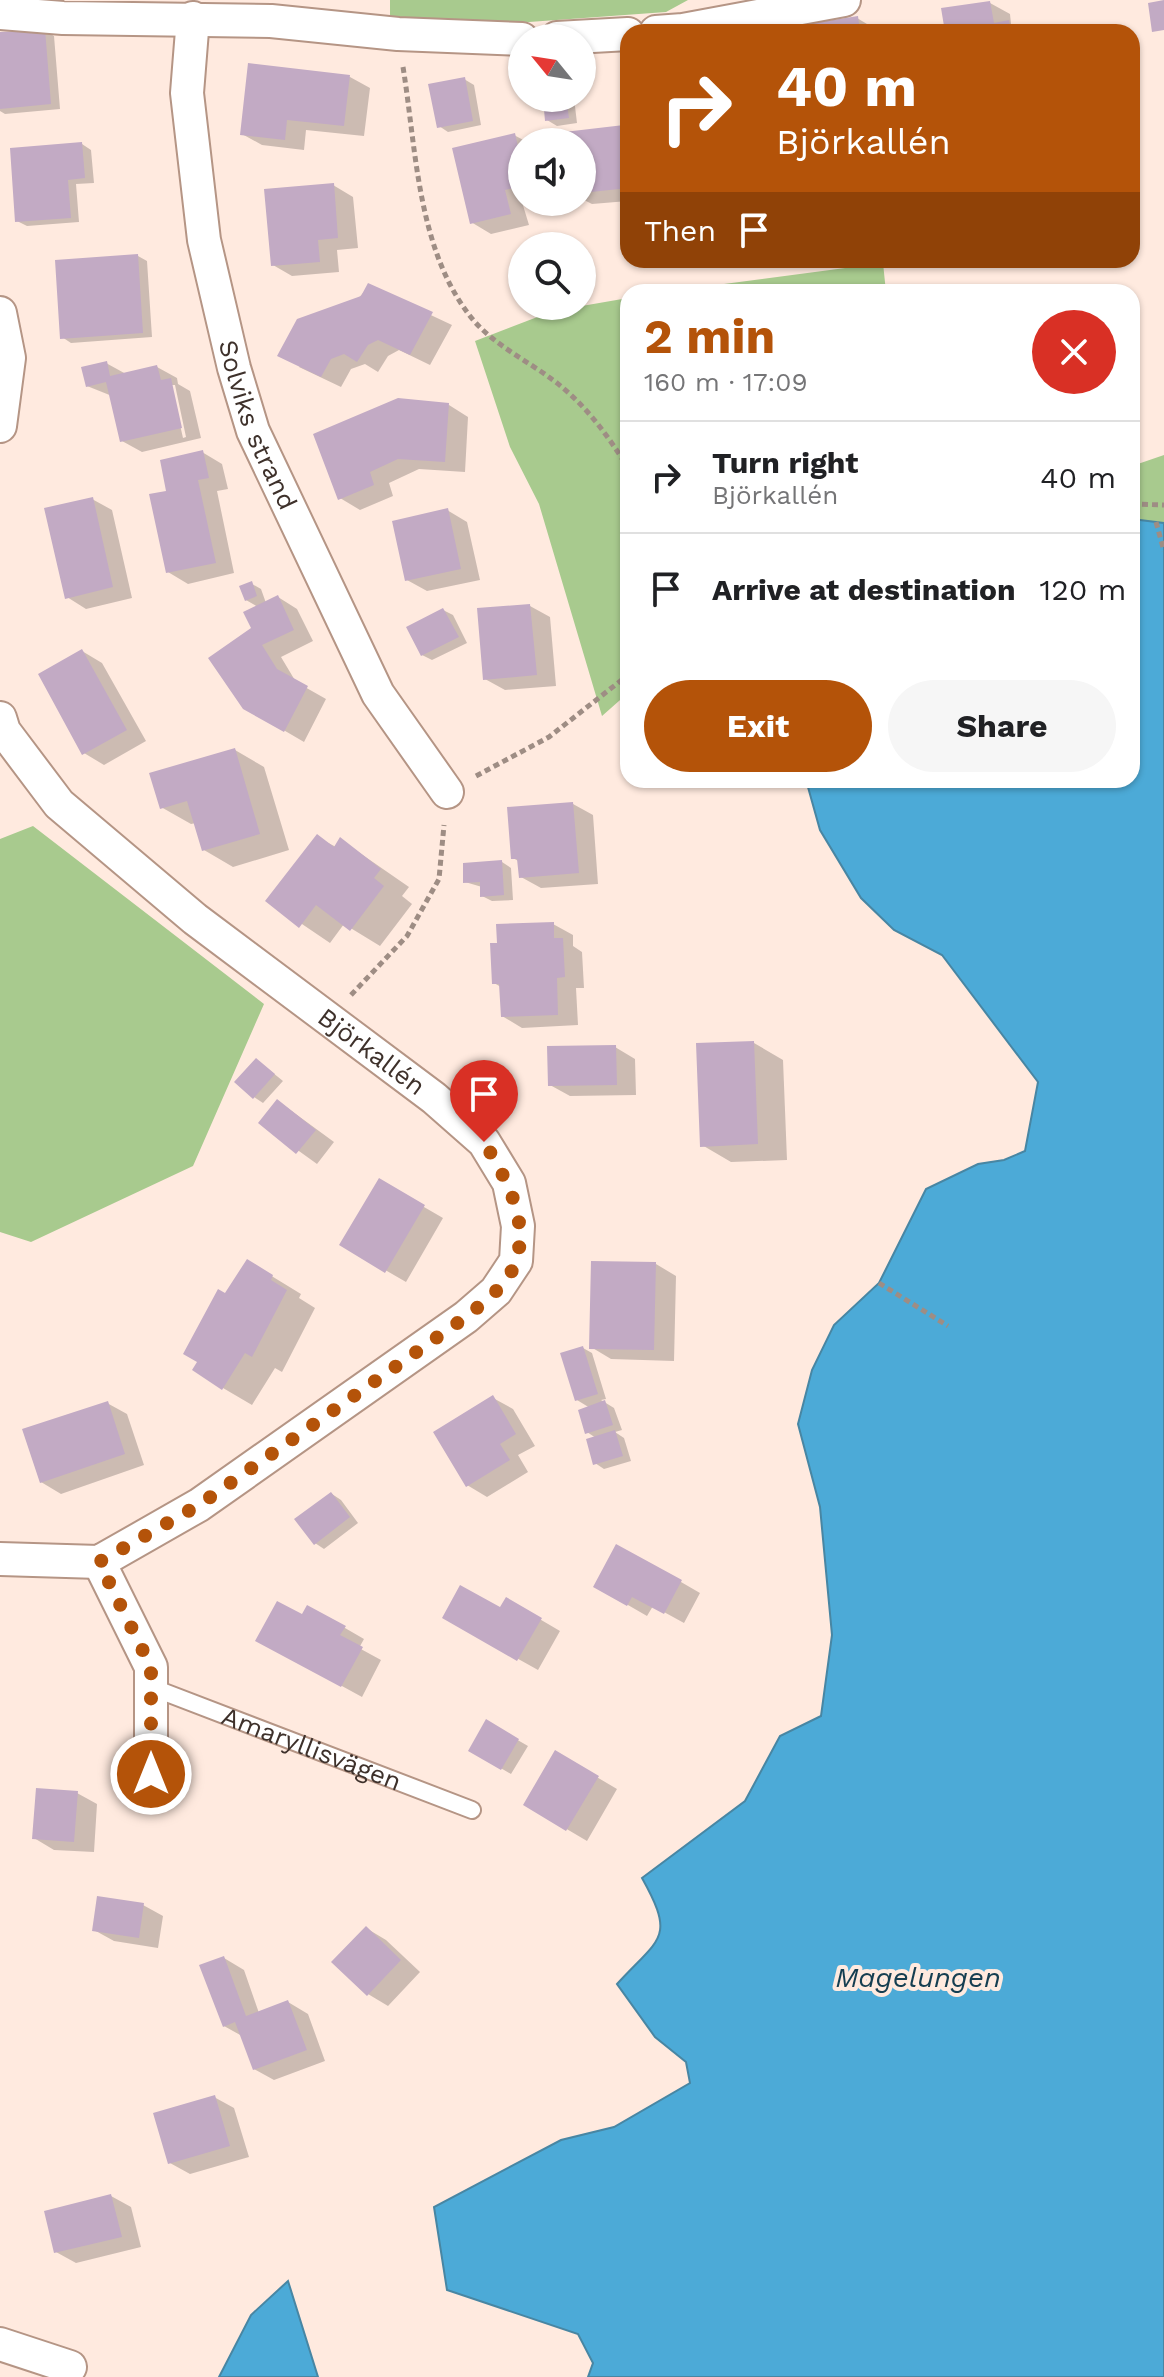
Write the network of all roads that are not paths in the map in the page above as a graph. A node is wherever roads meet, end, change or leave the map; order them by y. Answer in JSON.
{"nodes":[{"id":1,"x":844,"y":0,"type":"edge"},
{"id":2,"x":0,"y":13,"type":"edge"},
{"id":3,"x":193,"y":18,"type":"junction"},
{"id":4,"x":715,"y":24,"type":"edge"},
{"id":5,"x":620,"y":34,"type":"edge"},
{"id":6,"x":596,"y":36,"type":"edge"},
{"id":7,"x":508,"y":38,"type":"edge"},
{"id":8,"x":0,"y":313,"type":"edge"},
{"id":9,"x":0,"y":426,"type":"edge"},
{"id":10,"x":0,"y":718,"type":"edge"},
{"id":11,"x":447,"y":792,"type":"road end"},
{"id":12,"x":0,"y":1559,"type":"edge"},
{"id":13,"x":99,"y":1562,"type":"junction"},
{"id":14,"x":151,"y":1687,"type":"junction"},
{"id":15,"x":151,"y":1774,"type":"dead end"},
{"id":16,"x":472,"y":1810,"type":"dead end"},
{"id":17,"x":0,"y":2344,"type":"edge"},
{"id":18,"x":70,"y":2367,"type":"dead end"}],
"edges":[{"from":1,"to":4,"type":"street"},
{"from":2,"to":3,"type":"street"},
{"from":3,"to":7,"type":"street"},
{"from":3,"to":11,"type":"street","name":"Solviks strand"},
{"from":5,"to":6,"type":"street"},
{"from":8,"to":9,"type":"street"},
{"from":10,"to":13,"type":"street","name":"Björkallén"},
{"from":12,"to":13,"type":"street"},
{"from":13,"to":14,"type":"street"},
{"from":14,"to":15,"type":"street"},
{"from":14,"to":16,"type":"lane","name":"Amaryllisvägen"},
{"from":17,"to":18,"type":"street"}]}
